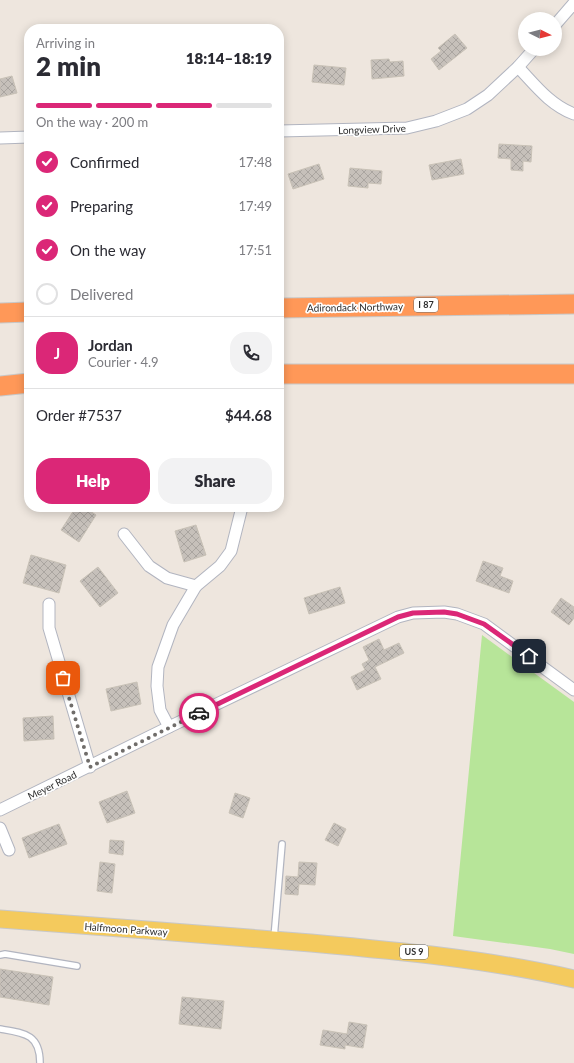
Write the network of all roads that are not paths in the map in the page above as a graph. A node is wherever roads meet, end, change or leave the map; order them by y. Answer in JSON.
{"nodes":[{"id":1,"x":574,"y":3,"type":"edge"},
{"id":2,"x":562,"y":17,"type":"edge"},
{"id":3,"x":528,"y":56,"type":"edge"},
{"id":4,"x":518,"y":67,"type":"junction"},
{"id":5,"x":574,"y":114,"type":"edge"},
{"id":6,"x":284,"y":131,"type":"edge"},
{"id":7,"x":24,"y":137,"type":"edge"},
{"id":8,"x":0,"y":138,"type":"edge"},
{"id":9,"x":574,"y":304,"type":"edge"},
{"id":10,"x":284,"y":308,"type":"edge"},
{"id":11,"x":24,"y":312,"type":"edge"},
{"id":12,"x":0,"y":313,"type":"edge"},
{"id":13,"x":0,"y":372,"type":"edge"},
{"id":14,"x":24,"y":372,"type":"edge"},
{"id":15,"x":284,"y":374,"type":"edge"},
{"id":16,"x":574,"y":374,"type":"edge"},
{"id":17,"x":24,"y":384,"type":"edge"},
{"id":18,"x":0,"y":386,"type":"edge"},
{"id":19,"x":241,"y":512,"type":"edge"},
{"id":20,"x":124,"y":534,"type":"dead end"},
{"id":21,"x":196,"y":586,"type":"junction"},
{"id":22,"x":49,"y":604,"type":"dead end"},
{"id":23,"x":574,"y":690,"type":"edge"},
{"id":24,"x":169,"y":727,"type":"junction"},
{"id":25,"x":90,"y":767,"type":"junction"},
{"id":26,"x":0,"y":810,"type":"edge"},
{"id":27,"x":0,"y":828,"type":"edge"},
{"id":28,"x":282,"y":844,"type":"dead end"},
{"id":29,"x":9,"y":850,"type":"dead end"},
{"id":30,"x":0,"y":919,"type":"edge"},
{"id":31,"x":274,"y":940,"type":"junction"},
{"id":32,"x":0,"y":955,"type":"edge"},
{"id":33,"x":77,"y":966,"type":"dead end"},
{"id":34,"x":574,"y":979,"type":"edge"},
{"id":35,"x":0,"y":1029,"type":"edge"},
{"id":36,"x":40,"y":1063,"type":"edge"}],
"edges":[{"from":1,"to":2,"type":"street"},
{"from":3,"to":4,"type":"street","name":"Longview Drive"},
{"from":4,"to":5,"type":"street"},
{"from":4,"to":6,"type":"street","name":"Longview Drive"},
{"from":7,"to":8,"type":"street"},
{"from":9,"to":10,"type":"highway","name":"Adirondack Northway","number":"I 87"},
{"from":11,"to":12,"type":"highway"},
{"from":13,"to":14,"type":"highway"},
{"from":15,"to":16,"type":"highway"},
{"from":17,"to":18,"type":"highway"},
{"from":19,"to":21,"type":"street"},
{"from":20,"to":21,"type":"street"},
{"from":21,"to":24,"type":"street"},
{"from":22,"to":25,"type":"street"},
{"from":23,"to":24,"type":"street","name":"Meyer Road"},
{"from":24,"to":25,"type":"street","name":"Meyer Road"},
{"from":25,"to":26,"type":"street","name":"Meyer Road"},
{"from":27,"to":29,"type":"street"},
{"from":28,"to":31,"type":"lane"},
{"from":30,"to":31,"type":"main road","name":"Halfmoon Parkway","number":"US 9"},
{"from":31,"to":34,"type":"main road","number":"US 9"},
{"from":32,"to":33,"type":"lane"},
{"from":35,"to":36,"type":"lane"}]}
